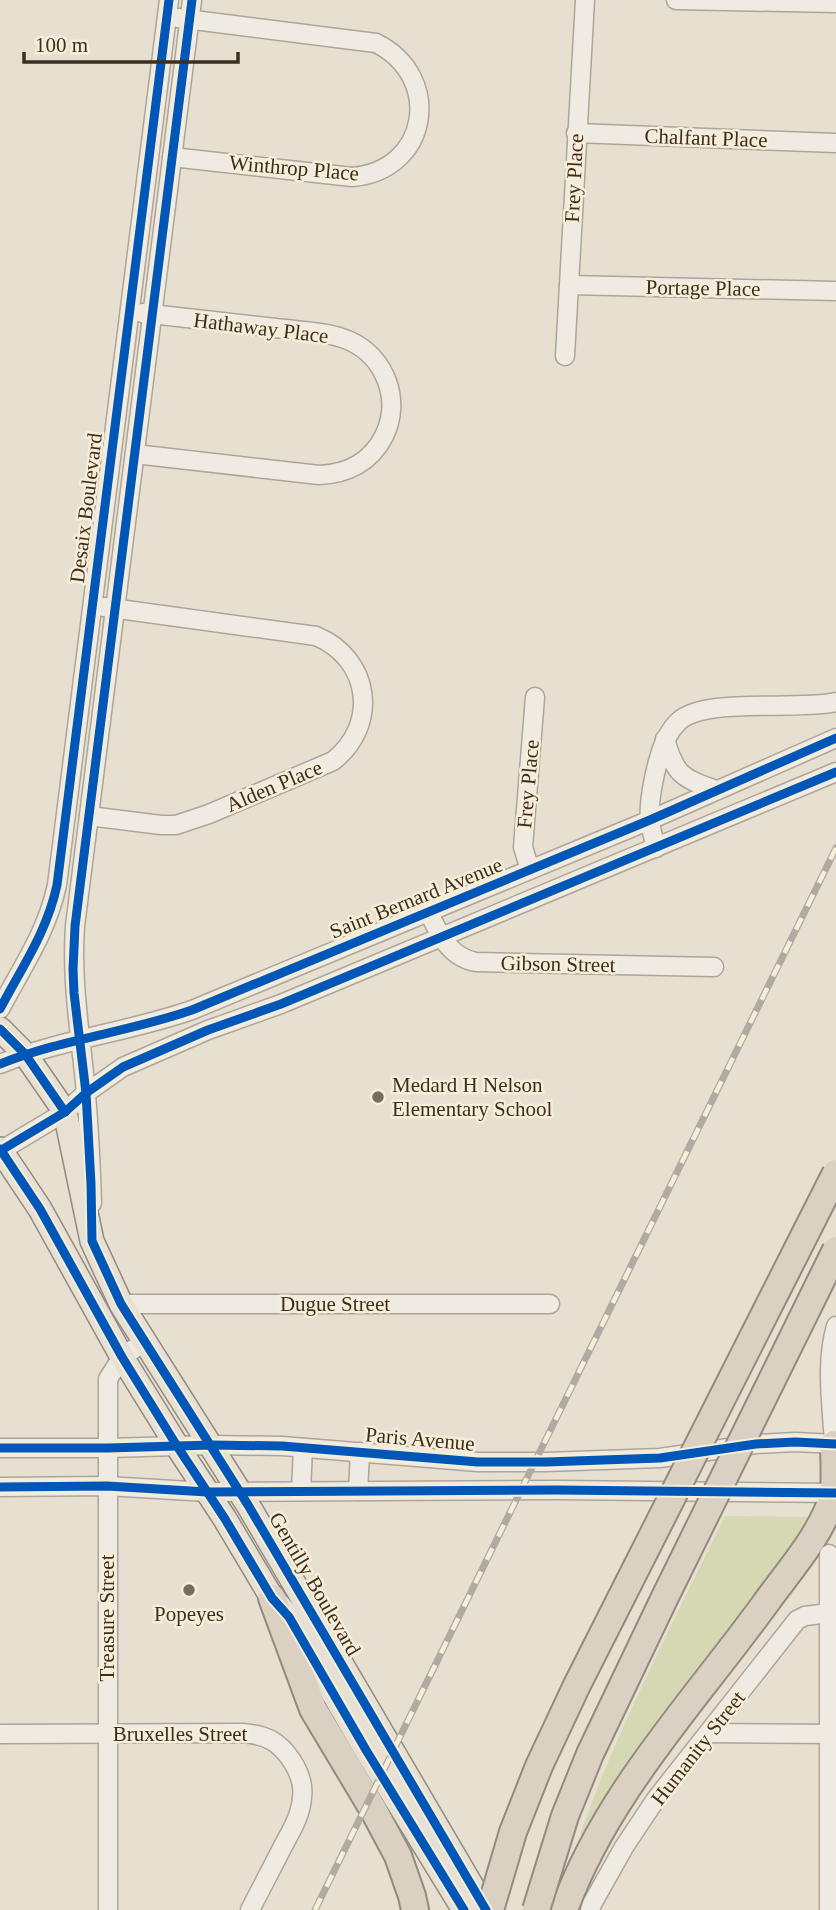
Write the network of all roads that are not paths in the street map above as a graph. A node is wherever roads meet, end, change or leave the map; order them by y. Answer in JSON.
{"nodes":[{"id":1,"x":192,"y":0,"type":"edge"},
{"id":2,"x":585,"y":0,"type":"edge"},
{"id":3,"x":676,"y":0,"type":"edge"},
{"id":4,"x":836,"y":3,"type":"edge"},
{"id":5,"x":168,"y":8,"type":"edge"},
{"id":6,"x":190,"y":19,"type":"junction"},
{"id":7,"x":576,"y":134,"type":"junction"},
{"id":8,"x":836,"y":143,"type":"edge"},
{"id":9,"x":172,"y":157,"type":"junction"},
{"id":10,"x":569,"y":285,"type":"junction"},
{"id":11,"x":836,"y":291,"type":"edge"},
{"id":12,"x":129,"y":312,"type":"junction"},
{"id":13,"x":153,"y":314,"type":"junction"},
{"id":14,"x":565,"y":356,"type":"dead end"},
{"id":15,"x":135,"y":454,"type":"junction"},
{"id":16,"x":92,"y":606,"type":"junction"},
{"id":17,"x":115,"y":609,"type":"junction"},
{"id":18,"x":535,"y":697,"type":"dead end"},
{"id":19,"x":836,"y":702,"type":"edge"},
{"id":20,"x":836,"y":738,"type":"edge"},
{"id":21,"x":665,"y":739,"type":"junction"},
{"id":22,"x":836,"y":772,"type":"edge"},
{"id":23,"x":716,"y":790,"type":"junction"},
{"id":24,"x":89,"y":816,"type":"junction"},
{"id":25,"x":650,"y":820,"type":"junction"},
{"id":26,"x":656,"y":848,"type":"junction"},
{"id":27,"x":530,"y":870,"type":"junction"},
{"id":28,"x":428,"y":911,"type":"junction"},
{"id":29,"x":440,"y":937,"type":"junction"},
{"id":30,"x":714,"y":967,"type":"dead end"},
{"id":31,"x":0,"y":1009,"type":"edge"},
{"id":32,"x":0,"y":1029,"type":"edge"},
{"id":33,"x":79,"y":1040,"type":"junction"},
{"id":34,"x":25,"y":1054,"type":"junction"},
{"id":35,"x":0,"y":1064,"type":"edge"},
{"id":36,"x":86,"y":1093,"type":"junction"},
{"id":37,"x":65,"y":1112,"type":"junction"},
{"id":38,"x":0,"y":1150,"type":"edge"},
{"id":39,"x":836,"y":1173,"type":"edge"},
{"id":40,"x":92,"y":1241,"type":"junction"},
{"id":41,"x":836,"y":1250,"type":"edge"},
{"id":42,"x":121,"y":1304,"type":"junction"},
{"id":43,"x":550,"y":1304,"type":"dead end"},
{"id":44,"x":836,"y":1325,"type":"edge"},
{"id":45,"x":145,"y":1342,"type":"junction"},
{"id":46,"x":122,"y":1357,"type":"junction"},
{"id":47,"x":835,"y":1444,"type":"edge"},
{"id":48,"x":212,"y":1445,"type":"junction"},
{"id":49,"x":177,"y":1446,"type":"junction"},
{"id":50,"x":0,"y":1448,"type":"edge"},
{"id":51,"x":108,"y":1448,"type":"junction"},
{"id":52,"x":303,"y":1448,"type":"junction"},
{"id":53,"x":360,"y":1452,"type":"junction"},
{"id":54,"x":107,"y":1486,"type":"junction"},
{"id":55,"x":0,"y":1487,"type":"edge"},
{"id":56,"x":301,"y":1491,"type":"junction"},
{"id":57,"x":358,"y":1491,"type":"junction"},
{"id":58,"x":206,"y":1492,"type":"junction"},
{"id":59,"x":240,"y":1492,"type":"junction"},
{"id":60,"x":835,"y":1493,"type":"edge"},
{"id":61,"x":829,"y":1555,"type":"dead end"},
{"id":62,"x":272,"y":1598,"type":"junction"},
{"id":63,"x":829,"y":1613,"type":"junction"},
{"id":64,"x":709,"y":1733,"type":"junction"},
{"id":65,"x":0,"y":1734,"type":"edge"},
{"id":66,"x":107,"y":1734,"type":"junction"},
{"id":67,"x":833,"y":1734,"type":"edge"},
{"id":68,"x":108,"y":1910,"type":"edge"},
{"id":69,"x":250,"y":1910,"type":"edge"},
{"id":70,"x":415,"y":1910,"type":"edge"},
{"id":71,"x":464,"y":1910,"type":"edge"},
{"id":72,"x":488,"y":1910,"type":"edge"},
{"id":73,"x":536,"y":1910,"type":"edge"},
{"id":74,"x":564,"y":1910,"type":"edge"},
{"id":75,"x":590,"y":1910,"type":"edge"},
{"id":76,"x":829,"y":1910,"type":"edge"}],
"edges":[{"from":1,"to":6,"type":"street","name":"Desaix Boulevard"},
{"from":2,"to":7,"type":"street","name":"Frey Place"},
{"from":3,"to":4,"type":"street"},
{"from":5,"to":6,"type":"street","name":"Winthrop Place"},
{"from":5,"to":12,"type":"street","name":"Desaix Boulevard"},
{"from":6,"to":9,"type":"street","name":"Desaix Boulevard"},
{"from":6,"to":9,"type":"street","name":"Winthrop Place"},
{"from":7,"to":8,"type":"street","name":"Chalfant Place"},
{"from":7,"to":10,"type":"street","name":"Frey Place"},
{"from":9,"to":13,"type":"street","name":"Desaix Boulevard"},
{"from":10,"to":11,"type":"street","name":"Portage Place"},
{"from":10,"to":14,"type":"street","name":"Frey Place"},
{"from":12,"to":13,"type":"street","name":"Hathaway Place"},
{"from":12,"to":16,"type":"street","name":"Desaix Boulevard"},
{"from":13,"to":15,"type":"street","name":"Desaix Boulevard"},
{"from":13,"to":15,"type":"street","name":"Hathaway Place"},
{"from":15,"to":17,"type":"street","name":"Desaix Boulevard"},
{"from":16,"to":17,"type":"street","name":"Alden Place"},
{"from":16,"to":31,"type":"street","name":"Desaix Boulevard"},
{"from":17,"to":24,"type":"street","name":"Desaix Boulevard"},
{"from":17,"to":24,"type":"street","name":"Alden Place"},
{"from":18,"to":27,"type":"street","name":"Frey Place"},
{"from":19,"to":21,"type":"street"},
{"from":20,"to":23,"type":"street","name":"Saint Bernard Avenue"},
{"from":21,"to":23,"type":"street"},
{"from":21,"to":25,"type":"street"},
{"from":22,"to":26,"type":"street"},
{"from":23,"to":25,"type":"street","name":"Saint Bernard Avenue"},
{"from":24,"to":33,"type":"street","name":"Desaix Boulevard"},
{"from":25,"to":26,"type":"street"},
{"from":25,"to":27,"type":"street","name":"Saint Bernard Avenue"},
{"from":26,"to":29,"type":"street"},
{"from":27,"to":28,"type":"street","name":"Saint Bernard Avenue"},
{"from":28,"to":29,"type":"street","name":"Gibson Street"},
{"from":28,"to":33,"type":"street","name":"Saint Bernard Avenue"},
{"from":29,"to":30,"type":"street","name":"Gibson Street"},
{"from":29,"to":36,"type":"street"},
{"from":32,"to":34,"type":"main road","name":"Gentilly Boulevard"},
{"from":33,"to":34,"type":"street","name":"Saint Bernard Avenue"},
{"from":33,"to":36,"type":"street","name":"Desaix Boulevard"},
{"from":34,"to":35,"type":"street","name":"Saint Bernard Avenue"},
{"from":34,"to":37,"type":"main road","name":"Gentilly Boulevard"},
{"from":36,"to":37,"type":"street"},
{"from":36,"to":40,"type":"street","name":"Desaix Boulevard"},
{"from":37,"to":38,"type":"street"},
{"from":37,"to":40,"type":"main road","name":"Gentilly Boulevard"},
{"from":38,"to":46,"type":"main road","name":"Gentilly Boulevard"},
{"from":39,"to":72,"type":"highway","bridge":true},
{"from":40,"to":42,"type":"main road","name":"Gentilly Boulevard"},
{"from":41,"to":73,"type":"highway","bridge":true},
{"from":42,"to":43,"type":"street","name":"Dugue Street"},
{"from":42,"to":45,"type":"main road","name":"Gentilly Boulevard"},
{"from":44,"to":47,"type":"street"},
{"from":45,"to":46,"type":"street"},
{"from":45,"to":48,"type":"main road","name":"Gentilly Boulevard"},
{"from":46,"to":49,"type":"main road","name":"Gentilly Boulevard"},
{"from":46,"to":51,"type":"street","name":"Treasure Street"},
{"from":47,"to":53,"type":"street","name":"Paris Avenue"},
{"from":47,"to":60,"type":"highway"},
{"from":48,"to":49,"type":"street","name":"Paris Avenue"},
{"from":48,"to":52,"type":"street","name":"Paris Avenue"},
{"from":48,"to":59,"type":"main road","name":"Gentilly Boulevard"},
{"from":49,"to":51,"type":"street","name":"Paris Avenue"},
{"from":49,"to":58,"type":"main road","name":"Gentilly Boulevard"},
{"from":50,"to":51,"type":"street","name":"Paris Avenue"},
{"from":51,"to":54,"type":"street","name":"Treasure Street"},
{"from":52,"to":53,"type":"street","name":"Paris Avenue"},
{"from":52,"to":56,"type":"street"},
{"from":53,"to":57,"type":"street"},
{"from":54,"to":55,"type":"street"},
{"from":54,"to":58,"type":"street"},
{"from":54,"to":66,"type":"street","name":"Treasure Street"},
{"from":56,"to":57,"type":"street"},
{"from":56,"to":59,"type":"street"},
{"from":57,"to":60,"type":"street"},
{"from":58,"to":59,"type":"street"},
{"from":58,"to":62,"type":"main road","name":"Gentilly Boulevard"},
{"from":59,"to":72,"type":"main road","name":"Gentilly Boulevard"},
{"from":60,"to":74,"type":"highway"},
{"from":61,"to":63,"type":"street"},
{"from":62,"to":70,"type":"highway"},
{"from":62,"to":71,"type":"main road","name":"Gentilly Boulevard"},
{"from":63,"to":64,"type":"street","name":"Humanity Street"},
{"from":63,"to":67,"type":"street"},
{"from":64,"to":67,"type":"street"},
{"from":64,"to":75,"type":"street","name":"Humanity Street"},
{"from":65,"to":66,"type":"street","name":"Bruxelles Street"},
{"from":66,"to":68,"type":"street","name":"Treasure Street"},
{"from":66,"to":69,"type":"street","name":"Bruxelles Street"},
{"from":67,"to":76,"type":"street"}]}
